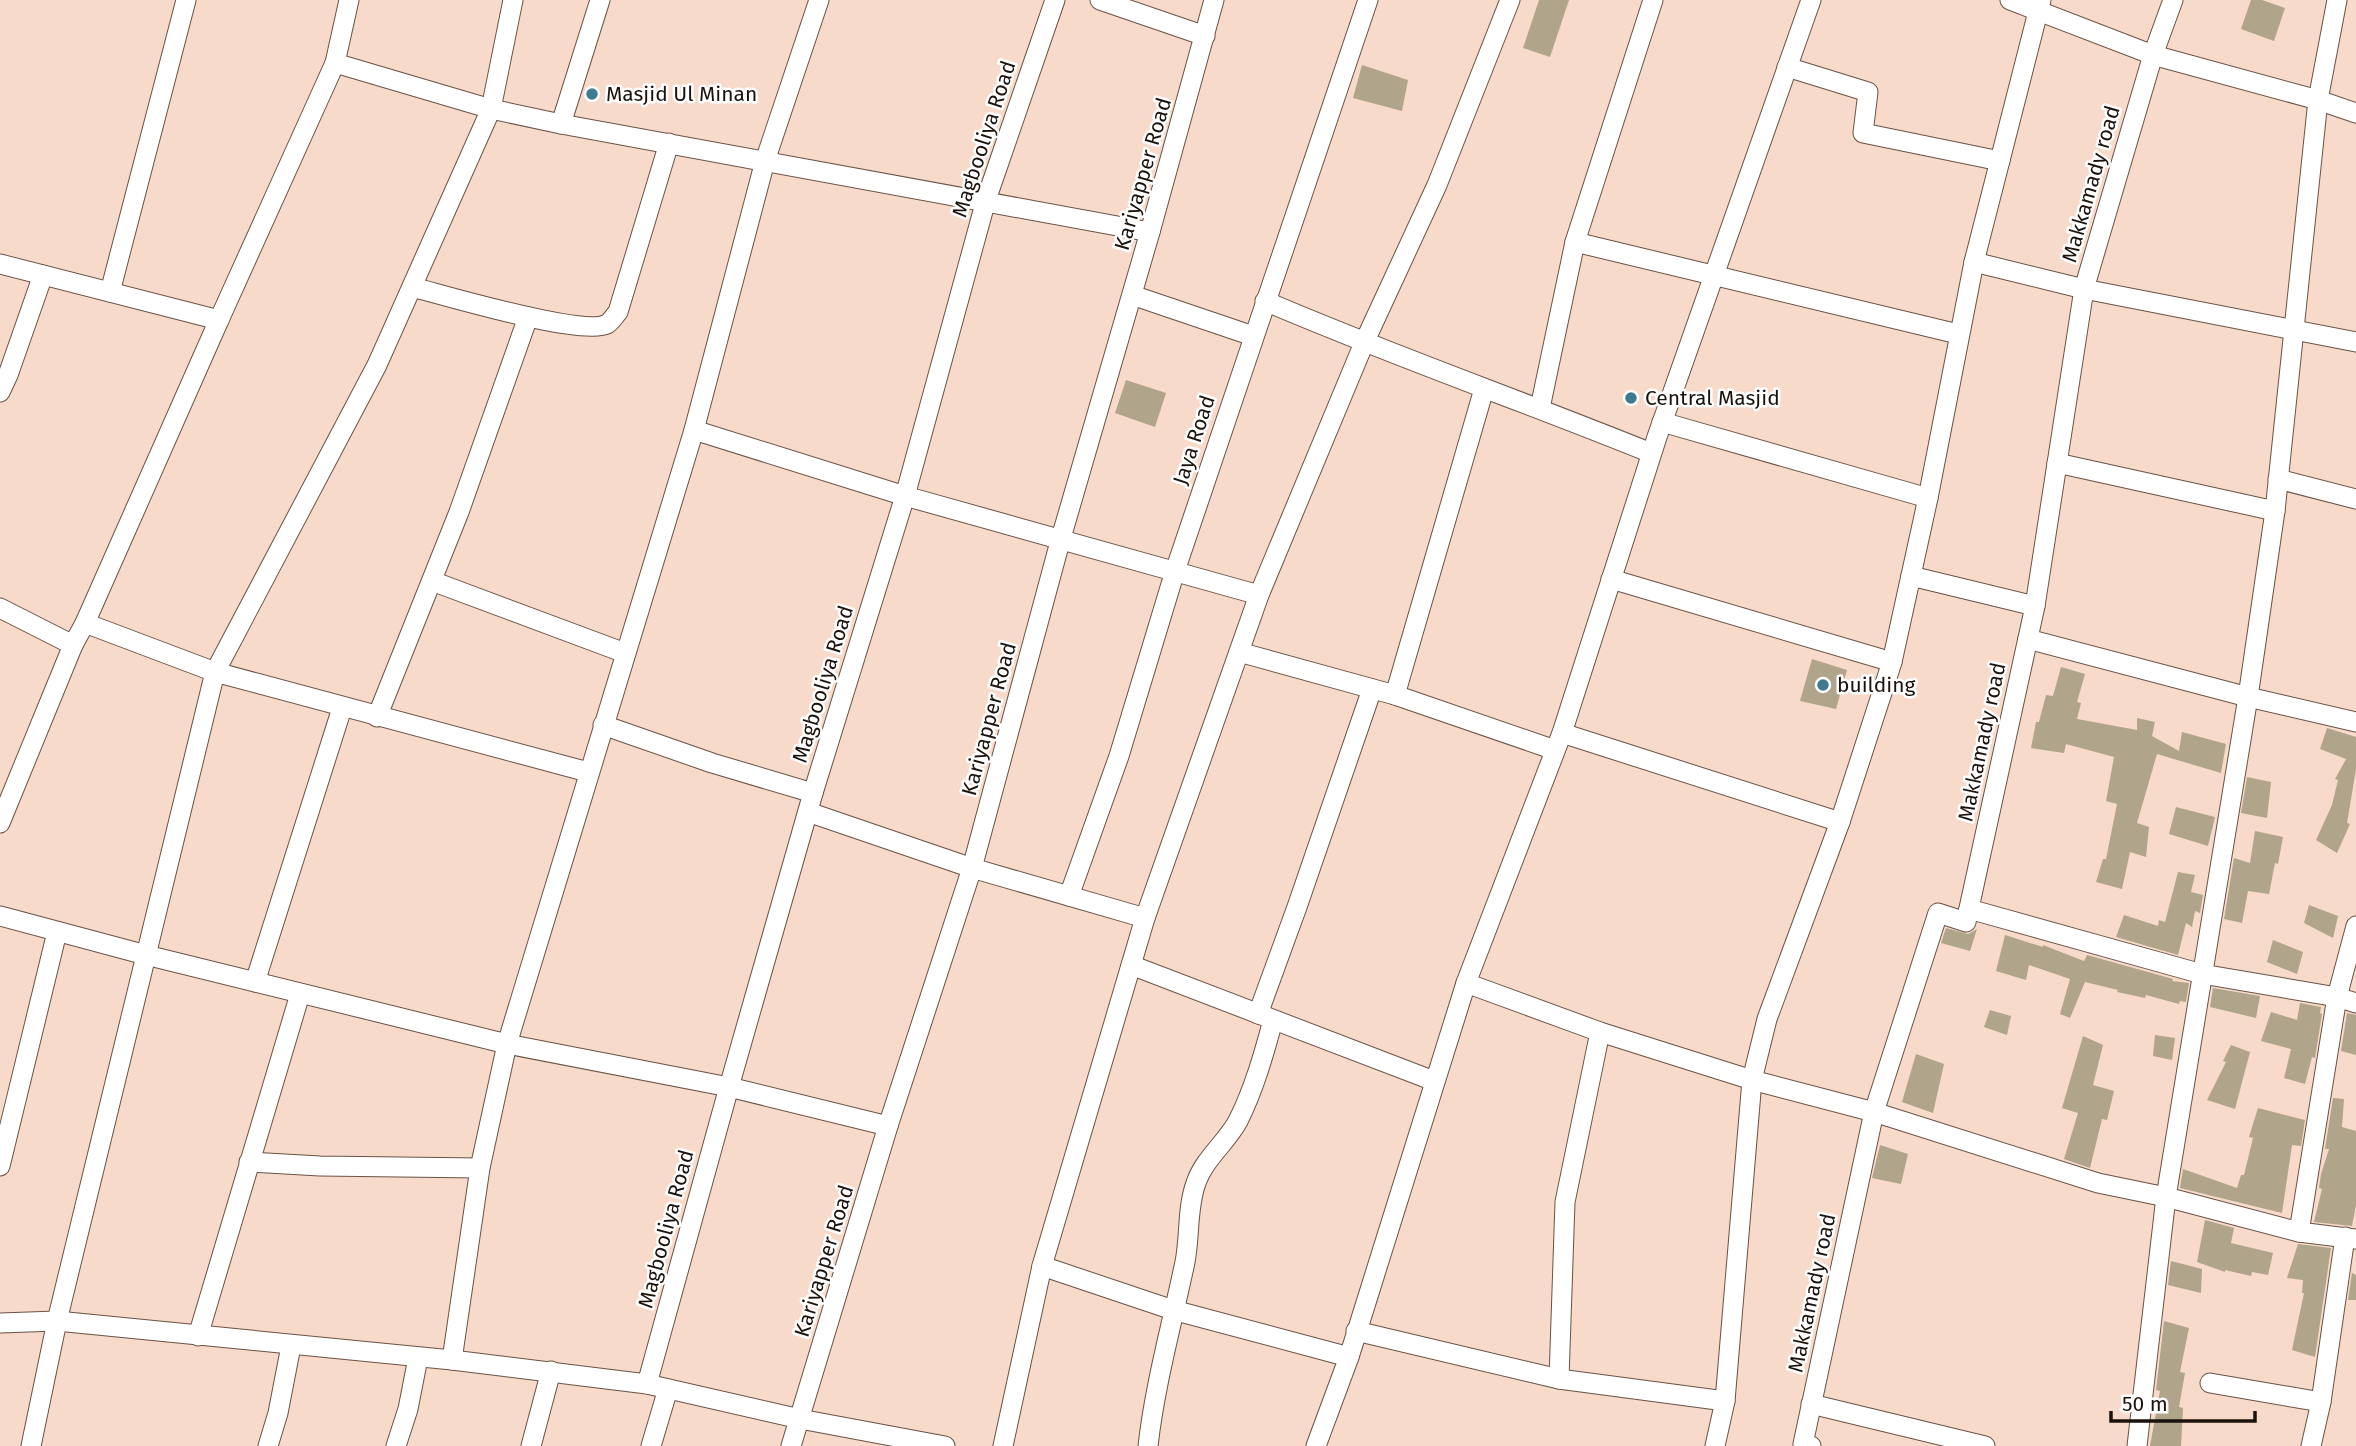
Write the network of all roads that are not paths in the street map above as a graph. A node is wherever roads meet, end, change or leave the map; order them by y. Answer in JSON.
{"nodes":[{"id":1,"x":186,"y":0,"type":"edge"},
{"id":2,"x":349,"y":0,"type":"edge"},
{"id":3,"x":513,"y":0,"type":"edge"},
{"id":4,"x":600,"y":0,"type":"edge"},
{"id":5,"x":819,"y":0,"type":"edge"},
{"id":6,"x":1055,"y":0,"type":"edge"},
{"id":7,"x":1100,"y":0,"type":"edge"},
{"id":8,"x":1214,"y":0,"type":"edge"},
{"id":9,"x":1368,"y":0,"type":"edge"},
{"id":10,"x":1510,"y":0,"type":"edge"},
{"id":11,"x":1653,"y":0,"type":"edge"},
{"id":12,"x":1811,"y":0,"type":"edge"},
{"id":13,"x":2010,"y":0,"type":"edge"},
{"id":14,"x":2173,"y":0,"type":"edge"},
{"id":15,"x":2337,"y":0,"type":"edge"},
{"id":16,"x":2040,"y":5,"type":"edge"},
{"id":17,"x":1205,"y":36,"type":"junction"},
{"id":18,"x":2153,"y":55,"type":"junction"},
{"id":19,"x":335,"y":63,"type":"junction"},
{"id":20,"x":1787,"y":67,"type":"junction"},
{"id":21,"x":2318,"y":100,"type":"junction"},
{"id":22,"x":491,"y":109,"type":"junction"},
{"id":23,"x":2356,"y":113,"type":"edge"},
{"id":24,"x":561,"y":124,"type":"junction"},
{"id":25,"x":669,"y":143,"type":"junction"},
{"id":26,"x":765,"y":161,"type":"junction"},
{"id":27,"x":2000,"y":161,"type":"junction"},
{"id":28,"x":986,"y":200,"type":"junction"},
{"id":29,"x":1150,"y":232,"type":"junction"},
{"id":30,"x":1575,"y":242,"type":"junction"},
{"id":31,"x":1974,"y":262,"type":"junction"},
{"id":32,"x":0,"y":264,"type":"edge"},
{"id":33,"x":43,"y":275,"type":"junction"},
{"id":34,"x":1712,"y":275,"type":"junction"},
{"id":35,"x":412,"y":287,"type":"junction"},
{"id":36,"x":2084,"y":289,"type":"junction"},
{"id":37,"x":110,"y":292,"type":"junction"},
{"id":38,"x":1132,"y":295,"type":"junction"},
{"id":39,"x":1265,"y":301,"type":"junction"},
{"id":40,"x":528,"y":317,"type":"junction"},
{"id":41,"x":219,"y":320,"type":"junction"},
{"id":42,"x":2294,"y":330,"type":"junction"},
{"id":43,"x":1958,"y":334,"type":"junction"},
{"id":44,"x":1253,"y":337,"type":"junction"},
{"id":45,"x":2356,"y":342,"type":"edge"},
{"id":46,"x":1364,"y":343,"type":"junction"},
{"id":47,"x":1484,"y":389,"type":"junction"},
{"id":48,"x":0,"y":392,"type":"edge"},
{"id":49,"x":1540,"y":408,"type":"junction"},
{"id":50,"x":1662,"y":422,"type":"junction"},
{"id":51,"x":694,"y":430,"type":"junction"},
{"id":52,"x":1651,"y":453,"type":"junction"},
{"id":53,"x":2057,"y":463,"type":"junction"},
{"id":54,"x":2278,"y":479,"type":"junction"},
{"id":55,"x":905,"y":496,"type":"junction"},
{"id":56,"x":1928,"y":498,"type":"junction"},
{"id":57,"x":2356,"y":499,"type":"edge"},
{"id":58,"x":2274,"y":511,"type":"junction"},
{"id":59,"x":1061,"y":538,"type":"junction"},
{"id":60,"x":1175,"y":570,"type":"junction"},
{"id":61,"x":1911,"y":576,"type":"junction"},
{"id":62,"x":1611,"y":579,"type":"junction"},
{"id":63,"x":432,"y":581,"type":"junction"},
{"id":64,"x":1259,"y":595,"type":"junction"},
{"id":65,"x":2035,"y":606,"type":"junction"},
{"id":66,"x":0,"y":608,"type":"edge"},
{"id":67,"x":85,"y":623,"type":"junction"},
{"id":68,"x":2028,"y":639,"type":"junction"},
{"id":69,"x":73,"y":645,"type":"junction"},
{"id":70,"x":1239,"y":652,"type":"junction"},
{"id":71,"x":625,"y":653,"type":"junction"},
{"id":72,"x":1892,"y":662,"type":"junction"},
{"id":73,"x":215,"y":672,"type":"junction"},
{"id":74,"x":1372,"y":689,"type":"junction"},
{"id":75,"x":1395,"y":695,"type":"junction"},
{"id":76,"x":2248,"y":697,"type":"junction"},
{"id":77,"x":342,"y":708,"type":"junction"},
{"id":78,"x":377,"y":717,"type":"junction"},
{"id":79,"x":2356,"y":722,"type":"edge"},
{"id":80,"x":603,"y":725,"type":"junction"},
{"id":81,"x":1558,"y":742,"type":"junction"},
{"id":82,"x":588,"y":772,"type":"junction"},
{"id":83,"x":7,"y":786,"type":"edge"},
{"id":84,"x":810,"y":803,"type":"junction"},
{"id":85,"x":1840,"y":822,"type":"junction"},
{"id":86,"x":0,"y":823,"type":"edge"},
{"id":87,"x":972,"y":868,"type":"junction"},
{"id":88,"x":1069,"y":896,"type":"junction"},
{"id":89,"x":1969,"y":909,"type":"junction"},
{"id":90,"x":0,"y":916,"type":"edge"},
{"id":91,"x":1145,"y":918,"type":"junction"},
{"id":92,"x":2356,"y":926,"type":"edge"},
{"id":93,"x":57,"y":932,"type":"junction"},
{"id":94,"x":146,"y":956,"type":"junction"},
{"id":95,"x":1131,"y":965,"type":"junction"},
{"id":96,"x":2202,"y":974,"type":"junction"},
{"id":97,"x":255,"y":982,"type":"junction"},
{"id":98,"x":1466,"y":983,"type":"junction"},
{"id":99,"x":300,"y":993,"type":"junction"},
{"id":100,"x":2347,"y":1000,"type":"edge"},
{"id":101,"x":1265,"y":1017,"type":"junction"},
{"id":102,"x":1600,"y":1032,"type":"junction"},
{"id":103,"x":506,"y":1044,"type":"junction"},
{"id":104,"x":1752,"y":1080,"type":"junction"},
{"id":105,"x":1434,"y":1082,"type":"junction"},
{"id":106,"x":729,"y":1087,"type":"junction"},
{"id":107,"x":1874,"y":1112,"type":"junction"},
{"id":108,"x":888,"y":1126,"type":"junction"},
{"id":109,"x":249,"y":1162,"type":"junction"},
{"id":110,"x":0,"y":1166,"type":"edge"},
{"id":111,"x":480,"y":1167,"type":"junction"},
{"id":112,"x":2166,"y":1198,"type":"junction"},
{"id":113,"x":2299,"y":1232,"type":"junction"},
{"id":114,"x":2351,"y":1238,"type":"edge"},
{"id":115,"x":1042,"y":1266,"type":"junction"},
{"id":116,"x":1173,"y":1310,"type":"junction"},
{"id":117,"x":57,"y":1321,"type":"junction"},
{"id":118,"x":0,"y":1323,"type":"edge"},
{"id":119,"x":1356,"y":1331,"type":"junction"},
{"id":120,"x":198,"y":1336,"type":"junction"},
{"id":121,"x":291,"y":1346,"type":"junction"},
{"id":122,"x":1349,"y":1357,"type":"junction"},
{"id":123,"x":418,"y":1358,"type":"junction"},
{"id":124,"x":452,"y":1360,"type":"junction"},
{"id":125,"x":551,"y":1371,"type":"junction"},
{"id":126,"x":1559,"y":1379,"type":"junction"},
{"id":127,"x":2210,"y":1383,"type":"dead end"},
{"id":128,"x":647,"y":1384,"type":"junction"},
{"id":129,"x":668,"y":1389,"type":"junction"},
{"id":130,"x":1725,"y":1401,"type":"junction"},
{"id":131,"x":2321,"y":1402,"type":"junction"},
{"id":132,"x":1811,"y":1404,"type":"junction"},
{"id":133,"x":800,"y":1419,"type":"junction"},
{"id":134,"x":31,"y":1446,"type":"edge"},
{"id":135,"x":268,"y":1446,"type":"edge"},
{"id":136,"x":396,"y":1446,"type":"edge"},
{"id":137,"x":531,"y":1446,"type":"edge"},
{"id":138,"x":651,"y":1446,"type":"edge"},
{"id":139,"x":792,"y":1446,"type":"edge"},
{"id":140,"x":945,"y":1446,"type":"edge"},
{"id":141,"x":1003,"y":1446,"type":"edge"},
{"id":142,"x":1148,"y":1446,"type":"edge"},
{"id":143,"x":1316,"y":1446,"type":"edge"},
{"id":144,"x":1715,"y":1446,"type":"edge"},
{"id":145,"x":1811,"y":1446,"type":"edge"},
{"id":146,"x":1985,"y":1446,"type":"edge"},
{"id":147,"x":2137,"y":1446,"type":"edge"},
{"id":148,"x":2311,"y":1446,"type":"edge"}],
"edges":[{"from":1,"to":37,"type":"street"},
{"from":2,"to":19,"type":"street"},
{"from":3,"to":22,"type":"street"},
{"from":4,"to":24,"type":"street"},
{"from":5,"to":26,"type":"street"},
{"from":6,"to":28,"type":"street","name":"Magbooliya Road"},
{"from":7,"to":17,"type":"street"},
{"from":8,"to":17,"type":"street","name":"Kariyapper Road"},
{"from":9,"to":39,"type":"street","name":"Jaya Road"},
{"from":10,"to":46,"type":"street"},
{"from":11,"to":30,"type":"street"},
{"from":12,"to":20,"type":"street"},
{"from":13,"to":16,"type":"street"},
{"from":14,"to":18,"type":"street","name":"Makkamady road"},
{"from":15,"to":21,"type":"street"},
{"from":16,"to":18,"type":"street"},
{"from":16,"to":27,"type":"street"},
{"from":17,"to":29,"type":"street","name":"Kariyapper Road"},
{"from":18,"to":21,"type":"street"},
{"from":18,"to":36,"type":"street","name":"Makkamady road"},
{"from":19,"to":22,"type":"street"},
{"from":19,"to":41,"type":"street"},
{"from":20,"to":27,"type":"street"},
{"from":20,"to":34,"type":"street"},
{"from":21,"to":23,"type":"street"},
{"from":21,"to":42,"type":"street"},
{"from":22,"to":24,"type":"street"},
{"from":22,"to":35,"type":"street"},
{"from":24,"to":25,"type":"street"},
{"from":25,"to":26,"type":"street"},
{"from":25,"to":40,"type":"street"},
{"from":26,"to":28,"type":"street"},
{"from":26,"to":51,"type":"street"},
{"from":27,"to":31,"type":"street"},
{"from":28,"to":29,"type":"street"},
{"from":28,"to":55,"type":"street","name":"Magbooliya Road"},
{"from":29,"to":38,"type":"street","name":"Kariyapper Road"},
{"from":30,"to":34,"type":"street"},
{"from":30,"to":49,"type":"street"},
{"from":31,"to":36,"type":"street"},
{"from":31,"to":43,"type":"street"},
{"from":32,"to":33,"type":"street"},
{"from":33,"to":37,"type":"street"},
{"from":33,"to":48,"type":"street"},
{"from":34,"to":43,"type":"street"},
{"from":34,"to":50,"type":"street"},
{"from":35,"to":40,"type":"street"},
{"from":35,"to":73,"type":"street"},
{"from":36,"to":42,"type":"street"},
{"from":36,"to":53,"type":"street","name":"Makkamady road"},
{"from":37,"to":41,"type":"street"},
{"from":38,"to":44,"type":"street"},
{"from":38,"to":59,"type":"street","name":"Kariyapper Road"},
{"from":39,"to":44,"type":"street","name":"Jaya Road"},
{"from":39,"to":46,"type":"street"},
{"from":40,"to":63,"type":"street"},
{"from":41,"to":67,"type":"street"},
{"from":42,"to":45,"type":"street"},
{"from":42,"to":54,"type":"street"},
{"from":43,"to":56,"type":"street"},
{"from":44,"to":60,"type":"street","name":"Jaya Road"},
{"from":46,"to":47,"type":"street"},
{"from":46,"to":64,"type":"street"},
{"from":47,"to":49,"type":"street"},
{"from":47,"to":75,"type":"street"},
{"from":49,"to":52,"type":"street"},
{"from":50,"to":52,"type":"street"},
{"from":50,"to":56,"type":"street"},
{"from":51,"to":55,"type":"street"},
{"from":51,"to":71,"type":"street"},
{"from":52,"to":62,"type":"street"},
{"from":53,"to":58,"type":"street"},
{"from":53,"to":65,"type":"street","name":"Makkamady road"},
{"from":54,"to":57,"type":"street"},
{"from":54,"to":58,"type":"street"},
{"from":55,"to":59,"type":"street"},
{"from":55,"to":84,"type":"street","name":"Magbooliya Road"},
{"from":56,"to":61,"type":"street"},
{"from":58,"to":76,"type":"street"},
{"from":59,"to":60,"type":"street"},
{"from":59,"to":87,"type":"street","name":"Kariyapper Road"},
{"from":60,"to":64,"type":"street"},
{"from":60,"to":88,"type":"street","name":"Jaya Road"},
{"from":61,"to":65,"type":"street"},
{"from":61,"to":72,"type":"street"},
{"from":62,"to":72,"type":"street"},
{"from":62,"to":81,"type":"street"},
{"from":63,"to":71,"type":"street"},
{"from":63,"to":78,"type":"street"},
{"from":64,"to":70,"type":"street"},
{"from":65,"to":68,"type":"street","name":"Makkamady road"},
{"from":66,"to":69,"type":"street"},
{"from":67,"to":69,"type":"street"},
{"from":67,"to":73,"type":"street"},
{"from":68,"to":76,"type":"street"},
{"from":68,"to":89,"type":"street","name":"Makkamady road"},
{"from":69,"to":83,"type":"street"},
{"from":70,"to":74,"type":"street"},
{"from":70,"to":91,"type":"street"},
{"from":71,"to":80,"type":"street"},
{"from":72,"to":85,"type":"street"},
{"from":73,"to":77,"type":"street"},
{"from":73,"to":94,"type":"street"},
{"from":74,"to":75,"type":"street"},
{"from":74,"to":101,"type":"street"},
{"from":75,"to":81,"type":"street"},
{"from":76,"to":79,"type":"street"},
{"from":76,"to":96,"type":"street"},
{"from":77,"to":78,"type":"street"},
{"from":77,"to":97,"type":"street"},
{"from":78,"to":82,"type":"street"},
{"from":80,"to":82,"type":"street"},
{"from":80,"to":84,"type":"street"},
{"from":81,"to":85,"type":"street"},
{"from":81,"to":98,"type":"street"},
{"from":82,"to":103,"type":"street"},
{"from":83,"to":86,"type":"street"},
{"from":84,"to":87,"type":"street"},
{"from":84,"to":106,"type":"street","name":"Magbooliya Road"},
{"from":85,"to":104,"type":"street"},
{"from":87,"to":88,"type":"street"},
{"from":87,"to":108,"type":"street","name":"Kariyapper Road"},
{"from":88,"to":91,"type":"street"},
{"from":89,"to":96,"type":"street"},
{"from":89,"to":107,"type":"street","name":"Makkamady road"},
{"from":90,"to":93,"type":"street"},
{"from":91,"to":95,"type":"street"},
{"from":92,"to":100,"type":"street"},
{"from":93,"to":94,"type":"street"},
{"from":93,"to":110,"type":"street"},
{"from":94,"to":97,"type":"street"},
{"from":94,"to":117,"type":"street"},
{"from":95,"to":101,"type":"street"},
{"from":95,"to":115,"type":"street"},
{"from":96,"to":100,"type":"street"},
{"from":96,"to":112,"type":"street"},
{"from":97,"to":99,"type":"street"},
{"from":98,"to":102,"type":"street"},
{"from":98,"to":105,"type":"street"},
{"from":99,"to":103,"type":"street"},
{"from":99,"to":109,"type":"street"},
{"from":100,"to":113,"type":"street"},
{"from":101,"to":105,"type":"street"},
{"from":101,"to":116,"type":"street"},
{"from":102,"to":104,"type":"street"},
{"from":102,"to":126,"type":"street"},
{"from":103,"to":106,"type":"street"},
{"from":103,"to":111,"type":"street"},
{"from":104,"to":107,"type":"street"},
{"from":104,"to":130,"type":"street"},
{"from":105,"to":119,"type":"street"},
{"from":106,"to":108,"type":"street"},
{"from":106,"to":128,"type":"street","name":"Magbooliya Road"},
{"from":107,"to":112,"type":"street"},
{"from":107,"to":132,"type":"street","name":"Makkamady road"},
{"from":108,"to":133,"type":"street","name":"Kariyapper Road"},
{"from":109,"to":111,"type":"street"},
{"from":109,"to":120,"type":"street"},
{"from":111,"to":124,"type":"street"},
{"from":112,"to":113,"type":"street"},
{"from":112,"to":147,"type":"street"},
{"from":113,"to":114,"type":"street"},
{"from":114,"to":131,"type":"street"},
{"from":115,"to":116,"type":"street"},
{"from":115,"to":141,"type":"street"},
{"from":116,"to":122,"type":"street"},
{"from":116,"to":142,"type":"street"},
{"from":117,"to":118,"type":"street"},
{"from":117,"to":120,"type":"street"},
{"from":117,"to":134,"type":"street"},
{"from":119,"to":122,"type":"street"},
{"from":119,"to":126,"type":"street"},
{"from":120,"to":121,"type":"street"},
{"from":121,"to":123,"type":"street"},
{"from":121,"to":135,"type":"street"},
{"from":122,"to":143,"type":"street"},
{"from":123,"to":124,"type":"street"},
{"from":123,"to":136,"type":"street"},
{"from":124,"to":125,"type":"street"},
{"from":125,"to":128,"type":"street"},
{"from":125,"to":137,"type":"street"},
{"from":126,"to":130,"type":"street"},
{"from":127,"to":131,"type":"street"},
{"from":128,"to":129,"type":"street"},
{"from":129,"to":133,"type":"street"},
{"from":129,"to":138,"type":"street"},
{"from":130,"to":144,"type":"street"},
{"from":131,"to":148,"type":"street"},
{"from":132,"to":145,"type":"street","name":"Makkamady road"},
{"from":132,"to":146,"type":"street"},
{"from":133,"to":139,"type":"street","name":"Kariyapper Road"},
{"from":133,"to":140,"type":"street"}]}
